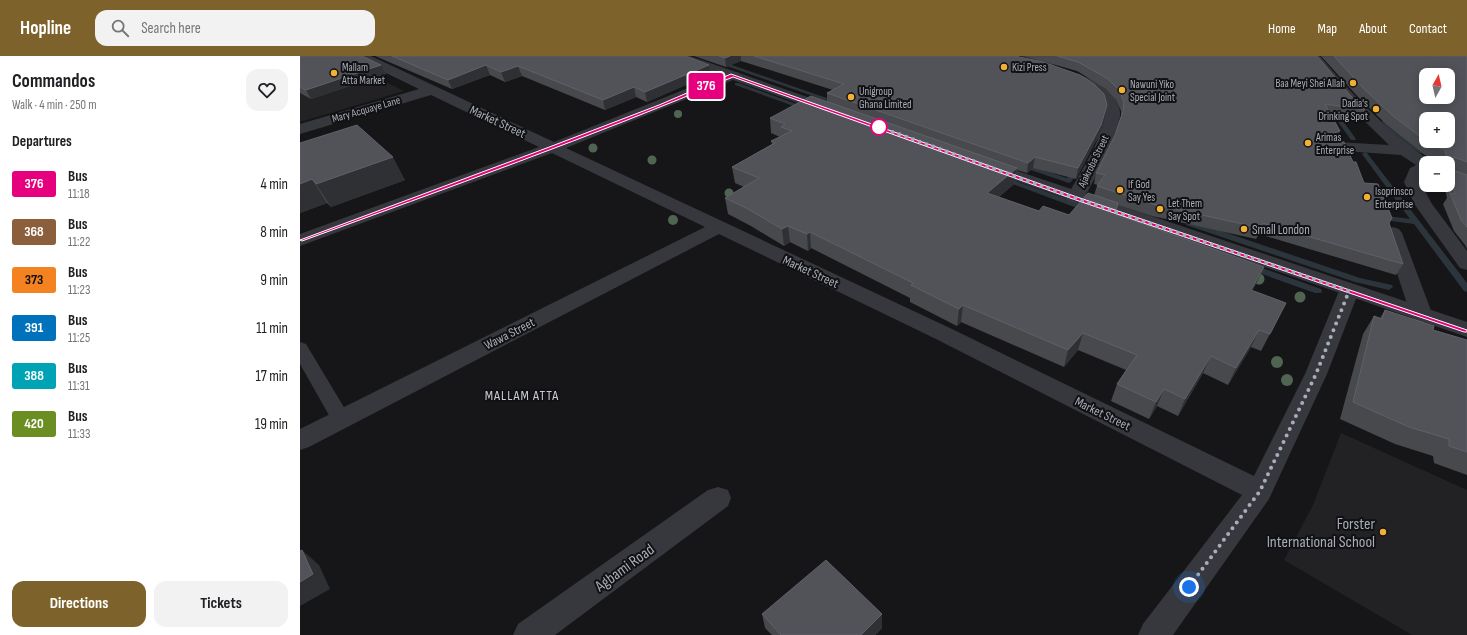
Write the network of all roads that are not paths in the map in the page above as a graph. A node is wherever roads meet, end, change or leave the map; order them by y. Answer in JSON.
{"nodes":[{"id":1,"x":361,"y":56,"type":"edge"},
{"id":2,"x":678,"y":56,"type":"edge"},
{"id":3,"x":1313,"y":56,"type":"edge"},
{"id":4,"x":732,"y":75,"type":"junction"},
{"id":5,"x":1069,"y":75,"type":"edge"},
{"id":6,"x":431,"y":90,"type":"junction"},
{"id":7,"x":844,"y":115,"type":"edge"},
{"id":8,"x":300,"y":129,"type":"edge"},
{"id":9,"x":554,"y":147,"type":"junction"},
{"id":10,"x":1336,"y":147,"type":"edge"},
{"id":11,"x":1402,"y":150,"type":"junction"},
{"id":12,"x":971,"y":160,"type":"edge"},
{"id":13,"x":1419,"y":161,"type":"edge"},
{"id":14,"x":1419,"y":170,"type":"edge"},
{"id":15,"x":1075,"y":198,"type":"junction"},
{"id":16,"x":719,"y":227,"type":"junction"},
{"id":17,"x":1393,"y":233,"type":"edge"},
{"id":18,"x":300,"y":240,"type":"edge"},
{"id":19,"x":1467,"y":264,"type":"edge"},
{"id":20,"x":1349,"y":291,"type":"junction"},
{"id":21,"x":1422,"y":316,"type":"junction"},
{"id":22,"x":1458,"y":327,"type":"edge"},
{"id":23,"x":300,"y":348,"type":"edge"},
{"id":24,"x":341,"y":419,"type":"junction"},
{"id":25,"x":300,"y":440,"type":"edge"},
{"id":26,"x":1260,"y":491,"type":"junction"},
{"id":27,"x":718,"y":498,"type":"dead end"},
{"id":28,"x":529,"y":635,"type":"edge"},
{"id":29,"x":1154,"y":635,"type":"edge"}],
"edges":[{"from":1,"to":6,"type":"street","name":"Market Street"},
{"from":2,"to":4,"type":"street"},
{"from":3,"to":11,"type":"street"},
{"from":4,"to":7,"type":"street"},
{"from":4,"to":9,"type":"street"},
{"from":5,"to":15,"type":"street","name":"Ajakroba Street"},
{"from":6,"to":8,"type":"street","name":"Mary Acquaye Lane"},
{"from":6,"to":9,"type":"street","name":"Market Street"},
{"from":9,"to":16,"type":"street","name":"Market Street"},
{"from":9,"to":18,"type":"street"},
{"from":10,"to":11,"type":"street"},
{"from":11,"to":13,"type":"street"},
{"from":12,"to":15,"type":"street"},
{"from":14,"to":19,"type":"street"},
{"from":15,"to":20,"type":"street"},
{"from":16,"to":24,"type":"street","name":"Wawa Street"},
{"from":16,"to":26,"type":"street","name":"Market Street"},
{"from":17,"to":21,"type":"street"},
{"from":20,"to":21,"type":"street"},
{"from":20,"to":26,"type":"street"},
{"from":21,"to":22,"type":"street"},
{"from":23,"to":24,"type":"lane"},
{"from":24,"to":25,"type":"street","name":"Wawa Street"},
{"from":26,"to":29,"type":"street"},
{"from":27,"to":28,"type":"street","name":"Agbami Road"}]}
